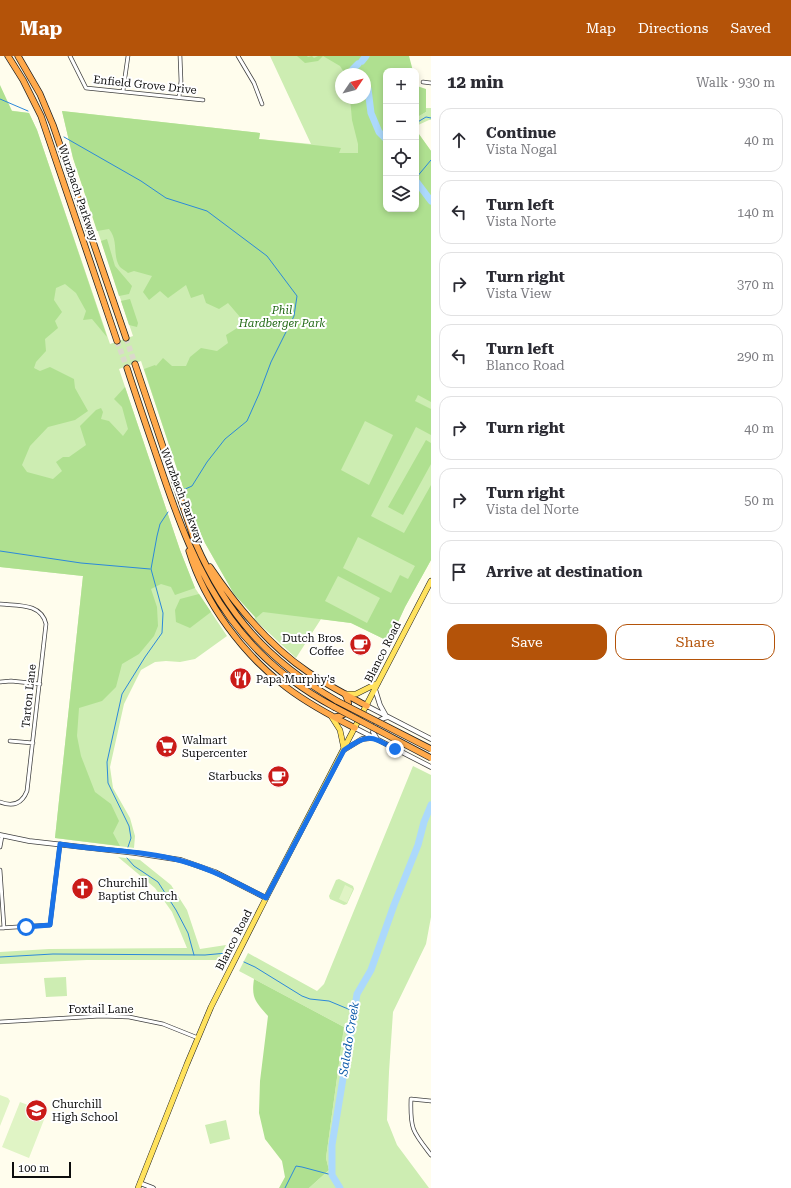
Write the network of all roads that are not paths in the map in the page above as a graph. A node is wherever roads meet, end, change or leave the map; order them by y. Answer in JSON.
{"nodes":[{"id":1,"x":8,"y":56,"type":"edge"},
{"id":2,"x":18,"y":56,"type":"edge"},
{"id":3,"x":70,"y":56,"type":"edge"},
{"id":4,"x":128,"y":56,"type":"edge"},
{"id":5,"x":180,"y":56,"type":"edge"},
{"id":6,"x":238,"y":56,"type":"edge"},
{"id":7,"x":423,"y":82,"type":"dead end"},
{"id":8,"x":431,"y":82,"type":"edge"},
{"id":9,"x":123,"y":91,"type":"junction"},
{"id":10,"x":179,"y":97,"type":"junction"},
{"id":11,"x":202,"y":100,"type":"dead end"},
{"id":12,"x":262,"y":104,"type":"dead end"},
{"id":13,"x":126,"y":338,"type":"tunnel mouth"},
{"id":14,"x":118,"y":341,"type":"tunnel mouth"},
{"id":15,"x":135,"y":364,"type":"tunnel mouth"},
{"id":16,"x":127,"y":368,"type":"tunnel mouth"},
{"id":17,"x":184,"y":534,"type":"junction"},
{"id":18,"x":195,"y":542,"type":"junction"},
{"id":19,"x":431,"y":581,"type":"edge"},
{"id":20,"x":0,"y":604,"type":"edge"},
{"id":21,"x":0,"y":682,"type":"edge"},
{"id":22,"x":378,"y":683,"type":"junction"},
{"id":23,"x":40,"y":684,"type":"junction"},
{"id":24,"x":375,"y":689,"type":"junction"},
{"id":25,"x":345,"y":694,"type":"junction"},
{"id":26,"x":366,"y":706,"type":"junction"},
{"id":27,"x":332,"y":716,"type":"junction"},
{"id":28,"x":389,"y":717,"type":"junction"},
{"id":29,"x":355,"y":728,"type":"junction"},
{"id":30,"x":375,"y":739,"type":"junction"},
{"id":31,"x":431,"y":739,"type":"edge"},
{"id":32,"x":10,"y":740,"type":"dead end"},
{"id":33,"x":33,"y":743,"type":"junction"},
{"id":34,"x":344,"y":750,"type":"junction"},
{"id":35,"x":431,"y":750,"type":"edge"},
{"id":36,"x":431,"y":758,"type":"edge"},
{"id":37,"x":431,"y":767,"type":"edge"},
{"id":38,"x":0,"y":802,"type":"edge"},
{"id":39,"x":1,"y":836,"type":"edge"},
{"id":40,"x":60,"y":844,"type":"junction"},
{"id":41,"x":0,"y":847,"type":"edge"},
{"id":42,"x":0,"y":870,"type":"edge"},
{"id":43,"x":266,"y":898,"type":"junction"},
{"id":44,"x":2,"y":928,"type":"edge"},
{"id":45,"x":0,"y":1022,"type":"edge"},
{"id":46,"x":198,"y":1038,"type":"junction"},
{"id":47,"x":431,"y":1101,"type":"edge"},
{"id":48,"x":431,"y":1156,"type":"edge"},
{"id":49,"x":139,"y":1186,"type":"edge"},
{"id":50,"x":153,"y":1188,"type":"edge"}],
"edges":[{"from":1,"to":14,"type":"highway","name":"Wurzbach Parkway"},
{"from":2,"to":13,"type":"highway","name":"Wurzbach Parkway"},
{"from":3,"to":9,"type":"street","name":"Enfield Grove Drive"},
{"from":4,"to":9,"type":"street"},
{"from":5,"to":10,"type":"street"},
{"from":6,"to":12,"type":"street"},
{"from":7,"to":8,"type":"street"},
{"from":9,"to":10,"type":"street","name":"Enfield Grove Drive"},
{"from":10,"to":11,"type":"street","name":"Enfield Grove Drive"},
{"from":15,"to":18,"type":"highway","name":"Wurzbach Parkway"},
{"from":16,"to":17,"type":"highway","name":"Wurzbach Parkway"},
{"from":17,"to":27,"type":"highway"},
{"from":17,"to":36,"type":"highway","name":"Wurzbach Parkway","bridge":true},
{"from":18,"to":25,"type":"highway"},
{"from":18,"to":35,"type":"highway","name":"Wurzbach Parkway","bridge":true},
{"from":19,"to":22,"type":"main road","name":"Blanco Road"},
{"from":20,"to":23,"type":"street","name":"Tarton Lane"},
{"from":21,"to":23,"type":"street"},
{"from":22,"to":24,"type":"main road","name":"Blanco Road"},
{"from":22,"to":25,"type":"main road"},
{"from":23,"to":33,"type":"street","name":"Tarton Lane"},
{"from":24,"to":26,"type":"main road","name":"Blanco Road"},
{"from":24,"to":28,"type":"street"},
{"from":25,"to":26,"type":"highway"},
{"from":25,"to":27,"type":"highway"},
{"from":26,"to":28,"type":"street"},
{"from":26,"to":29,"type":"main road","name":"Blanco Road"},
{"from":27,"to":29,"type":"highway"},
{"from":27,"to":34,"type":"main road"},
{"from":28,"to":30,"type":"street"},
{"from":28,"to":31,"type":"street"},
{"from":29,"to":30,"type":"street"},
{"from":29,"to":34,"type":"main road","name":"Blanco Road"},
{"from":30,"to":34,"type":"street"},
{"from":30,"to":37,"type":"street"},
{"from":32,"to":33,"type":"street"},
{"from":33,"to":38,"type":"street","name":"Tarton Lane"},
{"from":34,"to":43,"type":"main road","name":"Blanco Road"},
{"from":39,"to":40,"type":"street"},
{"from":39,"to":41,"type":"street"},
{"from":40,"to":43,"type":"street"},
{"from":40,"to":44,"type":"street"},
{"from":42,"to":44,"type":"street"},
{"from":43,"to":46,"type":"main road","name":"Blanco Road"},
{"from":45,"to":46,"type":"street","name":"Foxtail Lane"},
{"from":46,"to":49,"type":"main road","name":"Blanco Road"},
{"from":47,"to":48,"type":"street"},
{"from":49,"to":50,"type":"street"}]}
